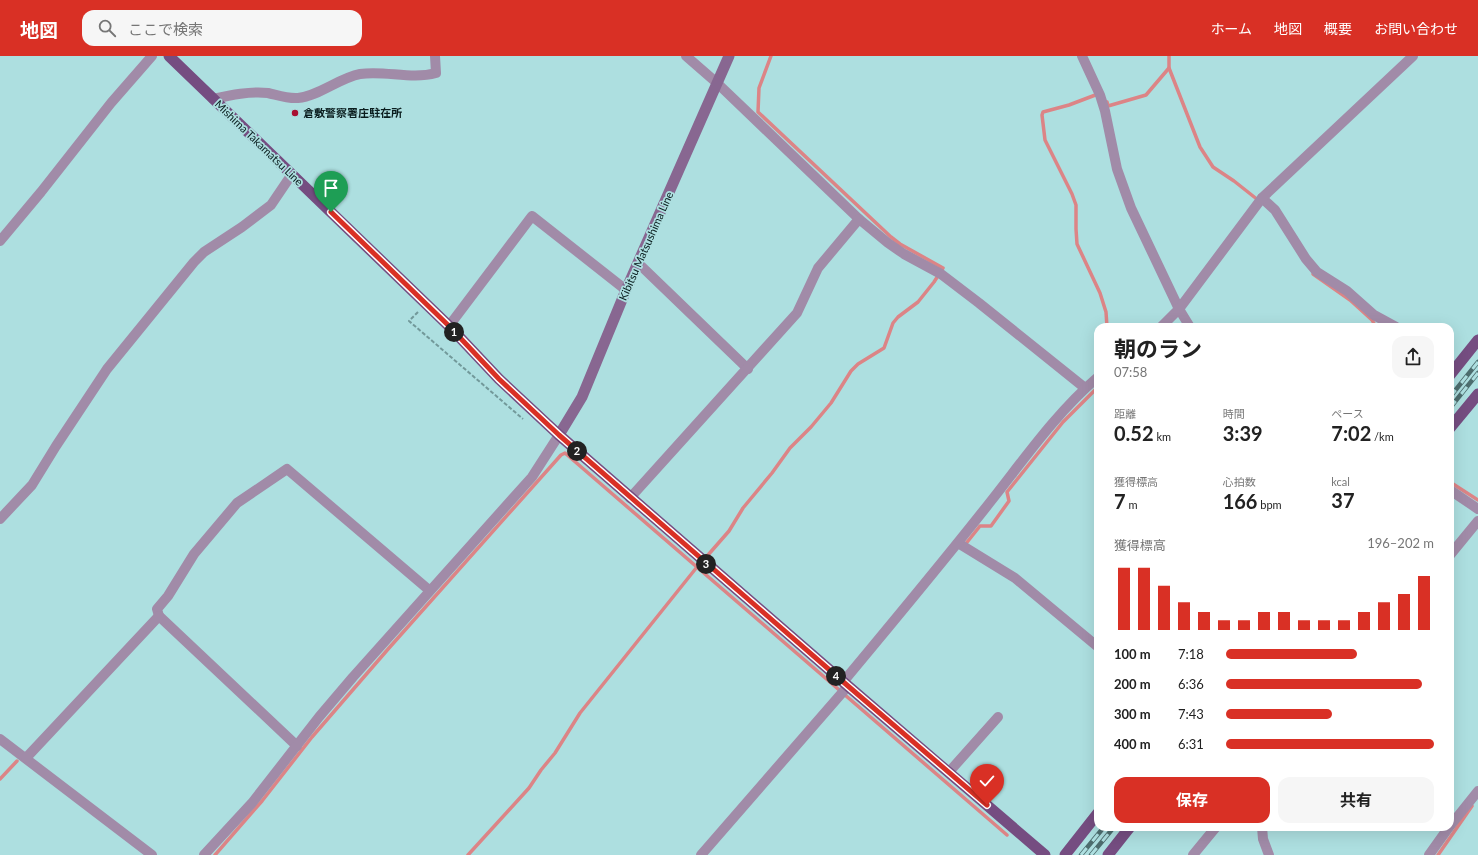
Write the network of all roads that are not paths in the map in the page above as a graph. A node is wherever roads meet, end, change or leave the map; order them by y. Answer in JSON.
{"nodes":[{"id":1,"x":152,"y":56,"type":"edge"},
{"id":2,"x":169,"y":56,"type":"edge"},
{"id":3,"x":435,"y":56,"type":"edge"},
{"id":4,"x":686,"y":56,"type":"edge"},
{"id":5,"x":729,"y":56,"type":"edge"},
{"id":6,"x":1082,"y":56,"type":"edge"},
{"id":7,"x":1413,"y":56,"type":"edge"},
{"id":8,"x":717,"y":83,"type":"junction"},
{"id":9,"x":213,"y":99,"type":"junction"},
{"id":10,"x":292,"y":174,"type":"junction"},
{"id":11,"x":1262,"y":198,"type":"junction"},
{"id":12,"x":859,"y":219,"type":"junction"},
{"id":13,"x":0,"y":242,"type":"edge"},
{"id":14,"x":638,"y":264,"type":"junction"},
{"id":15,"x":626,"y":290,"type":"junction"},
{"id":16,"x":1179,"y":309,"type":"junction"},
{"id":17,"x":1374,"y":315,"type":"junction"},
{"id":18,"x":1165,"y":323,"type":"edge"},
{"id":19,"x":1188,"y":323,"type":"edge"},
{"id":20,"x":1378,"y":323,"type":"edge"},
{"id":21,"x":1389,"y":323,"type":"edge"},
{"id":22,"x":449,"y":326,"type":"junction"},
{"id":23,"x":1478,"y":340,"type":"edge"},
{"id":24,"x":748,"y":368,"type":"junction"},
{"id":25,"x":1454,"y":370,"type":"edge"},
{"id":26,"x":1094,"y":380,"type":"edge"},
{"id":27,"x":1085,"y":388,"type":"junction"},
{"id":28,"x":1478,"y":394,"type":"edge"},
{"id":29,"x":1454,"y":423,"type":"edge"},
{"id":30,"x":559,"y":435,"type":"junction"},
{"id":31,"x":1454,"y":493,"type":"edge"},
{"id":32,"x":630,"y":498,"type":"junction"},
{"id":33,"x":1478,"y":509,"type":"edge"},
{"id":34,"x":0,"y":519,"type":"edge"},
{"id":35,"x":1478,"y":521,"type":"edge"},
{"id":36,"x":961,"y":545,"type":"junction"},
{"id":37,"x":1454,"y":550,"type":"edge"},
{"id":38,"x":430,"y":590,"type":"junction"},
{"id":39,"x":159,"y":616,"type":"junction"},
{"id":40,"x":1094,"y":644,"type":"edge"},
{"id":41,"x":844,"y":688,"type":"junction"},
{"id":42,"x":998,"y":717,"type":"dead end"},
{"id":43,"x":1,"y":743,"type":"edge"},
{"id":44,"x":297,"y":746,"type":"junction"},
{"id":45,"x":26,"y":758,"type":"junction"},
{"id":46,"x":949,"y":772,"type":"junction"},
{"id":47,"x":1478,"y":791,"type":"edge"},
{"id":48,"x":1094,"y":818,"type":"edge"},
{"id":49,"x":1454,"y":822,"type":"edge"},
{"id":50,"x":1127,"y":831,"type":"edge"},
{"id":51,"x":1213,"y":831,"type":"edge"},
{"id":52,"x":1262,"y":831,"type":"edge"},
{"id":53,"x":1447,"y":831,"type":"edge"},
{"id":54,"x":152,"y":855,"type":"edge"},
{"id":55,"x":204,"y":855,"type":"edge"},
{"id":56,"x":701,"y":855,"type":"edge"},
{"id":57,"x":1044,"y":855,"type":"edge"},
{"id":58,"x":1065,"y":855,"type":"edge"},
{"id":59,"x":1108,"y":855,"type":"edge"},
{"id":60,"x":1193,"y":855,"type":"edge"},
{"id":61,"x":1269,"y":855,"type":"edge"},
{"id":62,"x":1429,"y":855,"type":"edge"}],
"edges":[{"from":1,"to":13,"type":"street"},
{"from":2,"to":9,"type":"main road","name":"Mishima Takamatsu Line"},
{"from":3,"to":9,"type":"street"},
{"from":4,"to":8,"type":"street"},
{"from":5,"to":8,"type":"main road","name":"Kibitsu Matsushima Line"},
{"from":6,"to":16,"type":"street"},
{"from":7,"to":11,"type":"street"},
{"from":8,"to":12,"type":"street"},
{"from":8,"to":14,"type":"main road","name":"Kibitsu Matsushima Line"},
{"from":9,"to":10,"type":"main road","name":"Mishima Takamatsu Line"},
{"from":10,"to":22,"type":"main road","name":"Mishima Takamatsu Line"},
{"from":10,"to":34,"type":"street"},
{"from":11,"to":16,"type":"street"},
{"from":11,"to":17,"type":"street"},
{"from":12,"to":24,"type":"street"},
{"from":12,"to":27,"type":"street"},
{"from":14,"to":15,"type":"main road","name":"Kibitsu Matsushima Line"},
{"from":14,"to":24,"type":"street"},
{"from":15,"to":22,"type":"street"},
{"from":15,"to":30,"type":"main road","name":"Kibitsu Matsushima Line"},
{"from":16,"to":18,"type":"street"},
{"from":16,"to":19,"type":"street"},
{"from":17,"to":20,"type":"street"},
{"from":17,"to":21,"type":"street"},
{"from":22,"to":30,"type":"main road","name":"Mishima Takamatsu Line"},
{"from":23,"to":25,"type":"main road"},
{"from":24,"to":32,"type":"street"},
{"from":26,"to":27,"type":"street"},
{"from":27,"to":36,"type":"street"},
{"from":28,"to":29,"type":"main road"},
{"from":30,"to":32,"type":"main road","name":"Mishima Takamatsu Line"},
{"from":30,"to":38,"type":"street"},
{"from":31,"to":33,"type":"street"},
{"from":32,"to":41,"type":"main road","name":"Mishima Takamatsu Line"},
{"from":35,"to":37,"type":"street"},
{"from":36,"to":40,"type":"street"},
{"from":36,"to":41,"type":"street"},
{"from":38,"to":39,"type":"street"},
{"from":38,"to":44,"type":"street"},
{"from":39,"to":44,"type":"street"},
{"from":39,"to":45,"type":"street"},
{"from":41,"to":46,"type":"main road","name":"Mishima Takamatsu Line"},
{"from":41,"to":56,"type":"street"},
{"from":42,"to":46,"type":"street"},
{"from":43,"to":45,"type":"street"},
{"from":44,"to":55,"type":"street"},
{"from":45,"to":54,"type":"street"},
{"from":46,"to":57,"type":"main road","name":"Mishima Takamatsu Line"},
{"from":47,"to":49,"type":"street"},
{"from":48,"to":58,"type":"main road"},
{"from":50,"to":59,"type":"main road"},
{"from":51,"to":60,"type":"street"},
{"from":52,"to":61,"type":"street"},
{"from":53,"to":62,"type":"street"}]}
